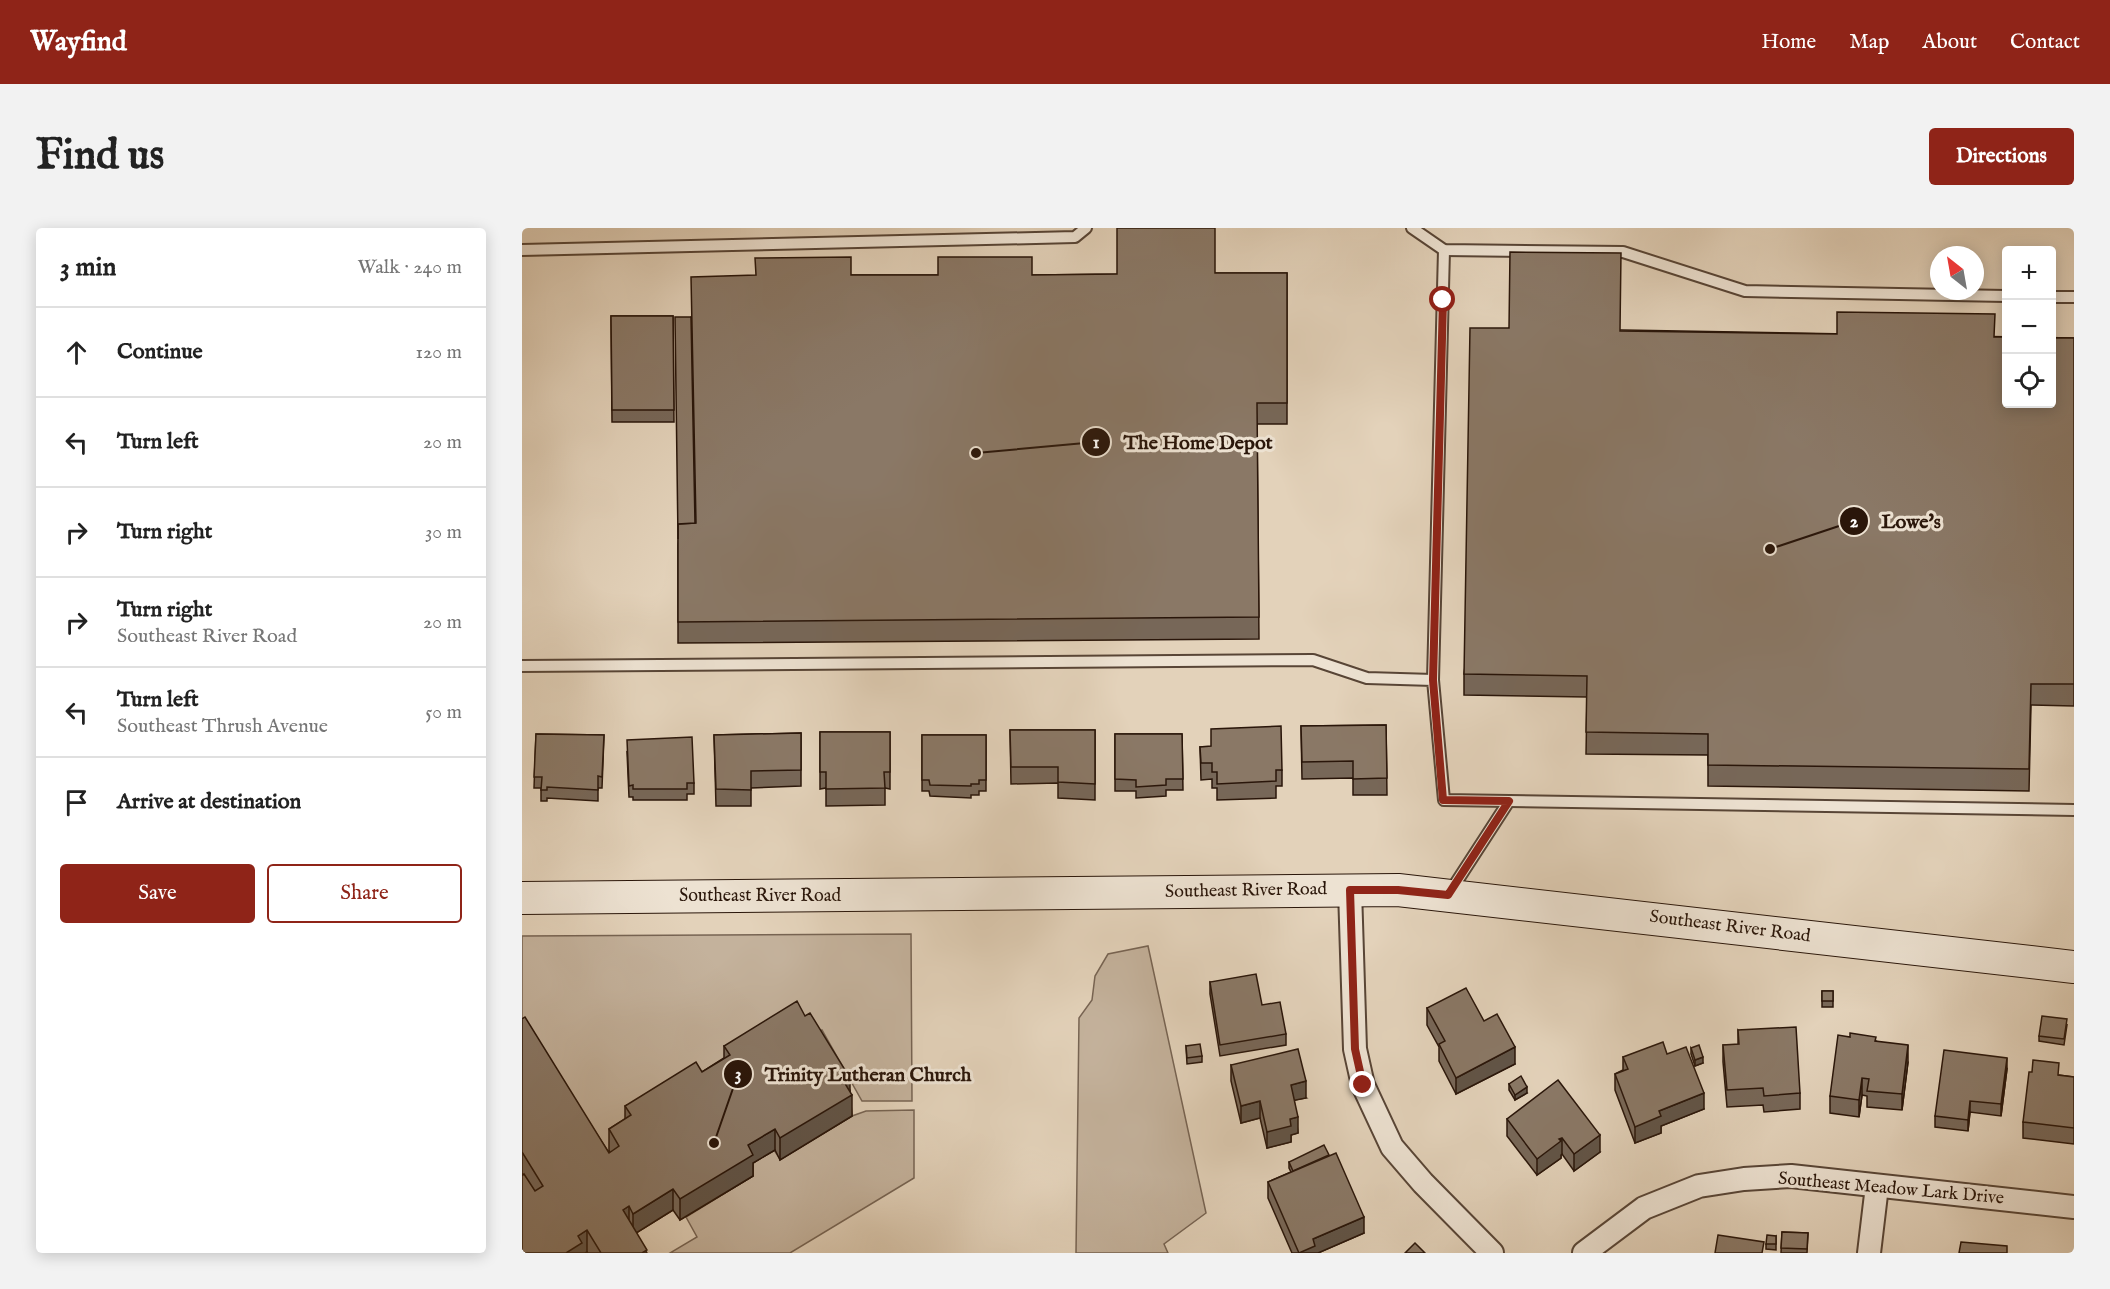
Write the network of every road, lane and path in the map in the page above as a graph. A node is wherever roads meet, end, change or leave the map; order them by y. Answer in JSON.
{"nodes":[{"id":1,"x":1086,"y":228,"type":"edge"},
{"id":2,"x":1412,"y":228,"type":"edge"},
{"id":3,"x":522,"y":250,"type":"edge"},
{"id":4,"x":1444,"y":250,"type":"junction"},
{"id":5,"x":2002,"y":296,"type":"edge"},
{"id":6,"x":2056,"y":297,"type":"edge"},
{"id":7,"x":2074,"y":297,"type":"edge"},
{"id":8,"x":522,"y":666,"type":"edge"},
{"id":9,"x":1433,"y":680,"type":"junction"},
{"id":10,"x":1509,"y":801,"type":"junction"},
{"id":11,"x":2074,"y":810,"type":"edge"},
{"id":12,"x":1350,"y":890,"type":"junction"},
{"id":13,"x":1448,"y":895,"type":"junction"},
{"id":14,"x":522,"y":898,"type":"edge"},
{"id":15,"x":2074,"y":967,"type":"edge"},
{"id":16,"x":1876,"y":1186,"type":"junction"},
{"id":17,"x":2074,"y":1207,"type":"edge"},
{"id":18,"x":1492,"y":1253,"type":"edge"},
{"id":19,"x":1584,"y":1253,"type":"edge"},
{"id":20,"x":1869,"y":1253,"type":"edge"}],
"edges":[{"from":1,"to":3,"type":"lane"},
{"from":2,"to":4,"type":"lane"},
{"from":4,"to":5,"type":"lane"},
{"from":4,"to":9,"type":"lane"},
{"from":6,"to":7,"type":"lane"},
{"from":8,"to":9,"type":"lane"},
{"from":9,"to":10,"type":"lane"},
{"from":10,"to":11,"type":"lane"},
{"from":10,"to":13,"type":"lane"},
{"from":12,"to":13,"type":"main road","name":"Southeast River Road"},
{"from":12,"to":14,"type":"main road","name":"Southeast River Road"},
{"from":12,"to":18,"type":"street"},
{"from":13,"to":15,"type":"main road","name":"Southeast River Road"},
{"from":16,"to":17,"type":"street","name":"Southeast Meadow Lark Drive"},
{"from":16,"to":19,"type":"street","name":"Southeast Meadow Lark Drive"},
{"from":16,"to":20,"type":"street"}]}
